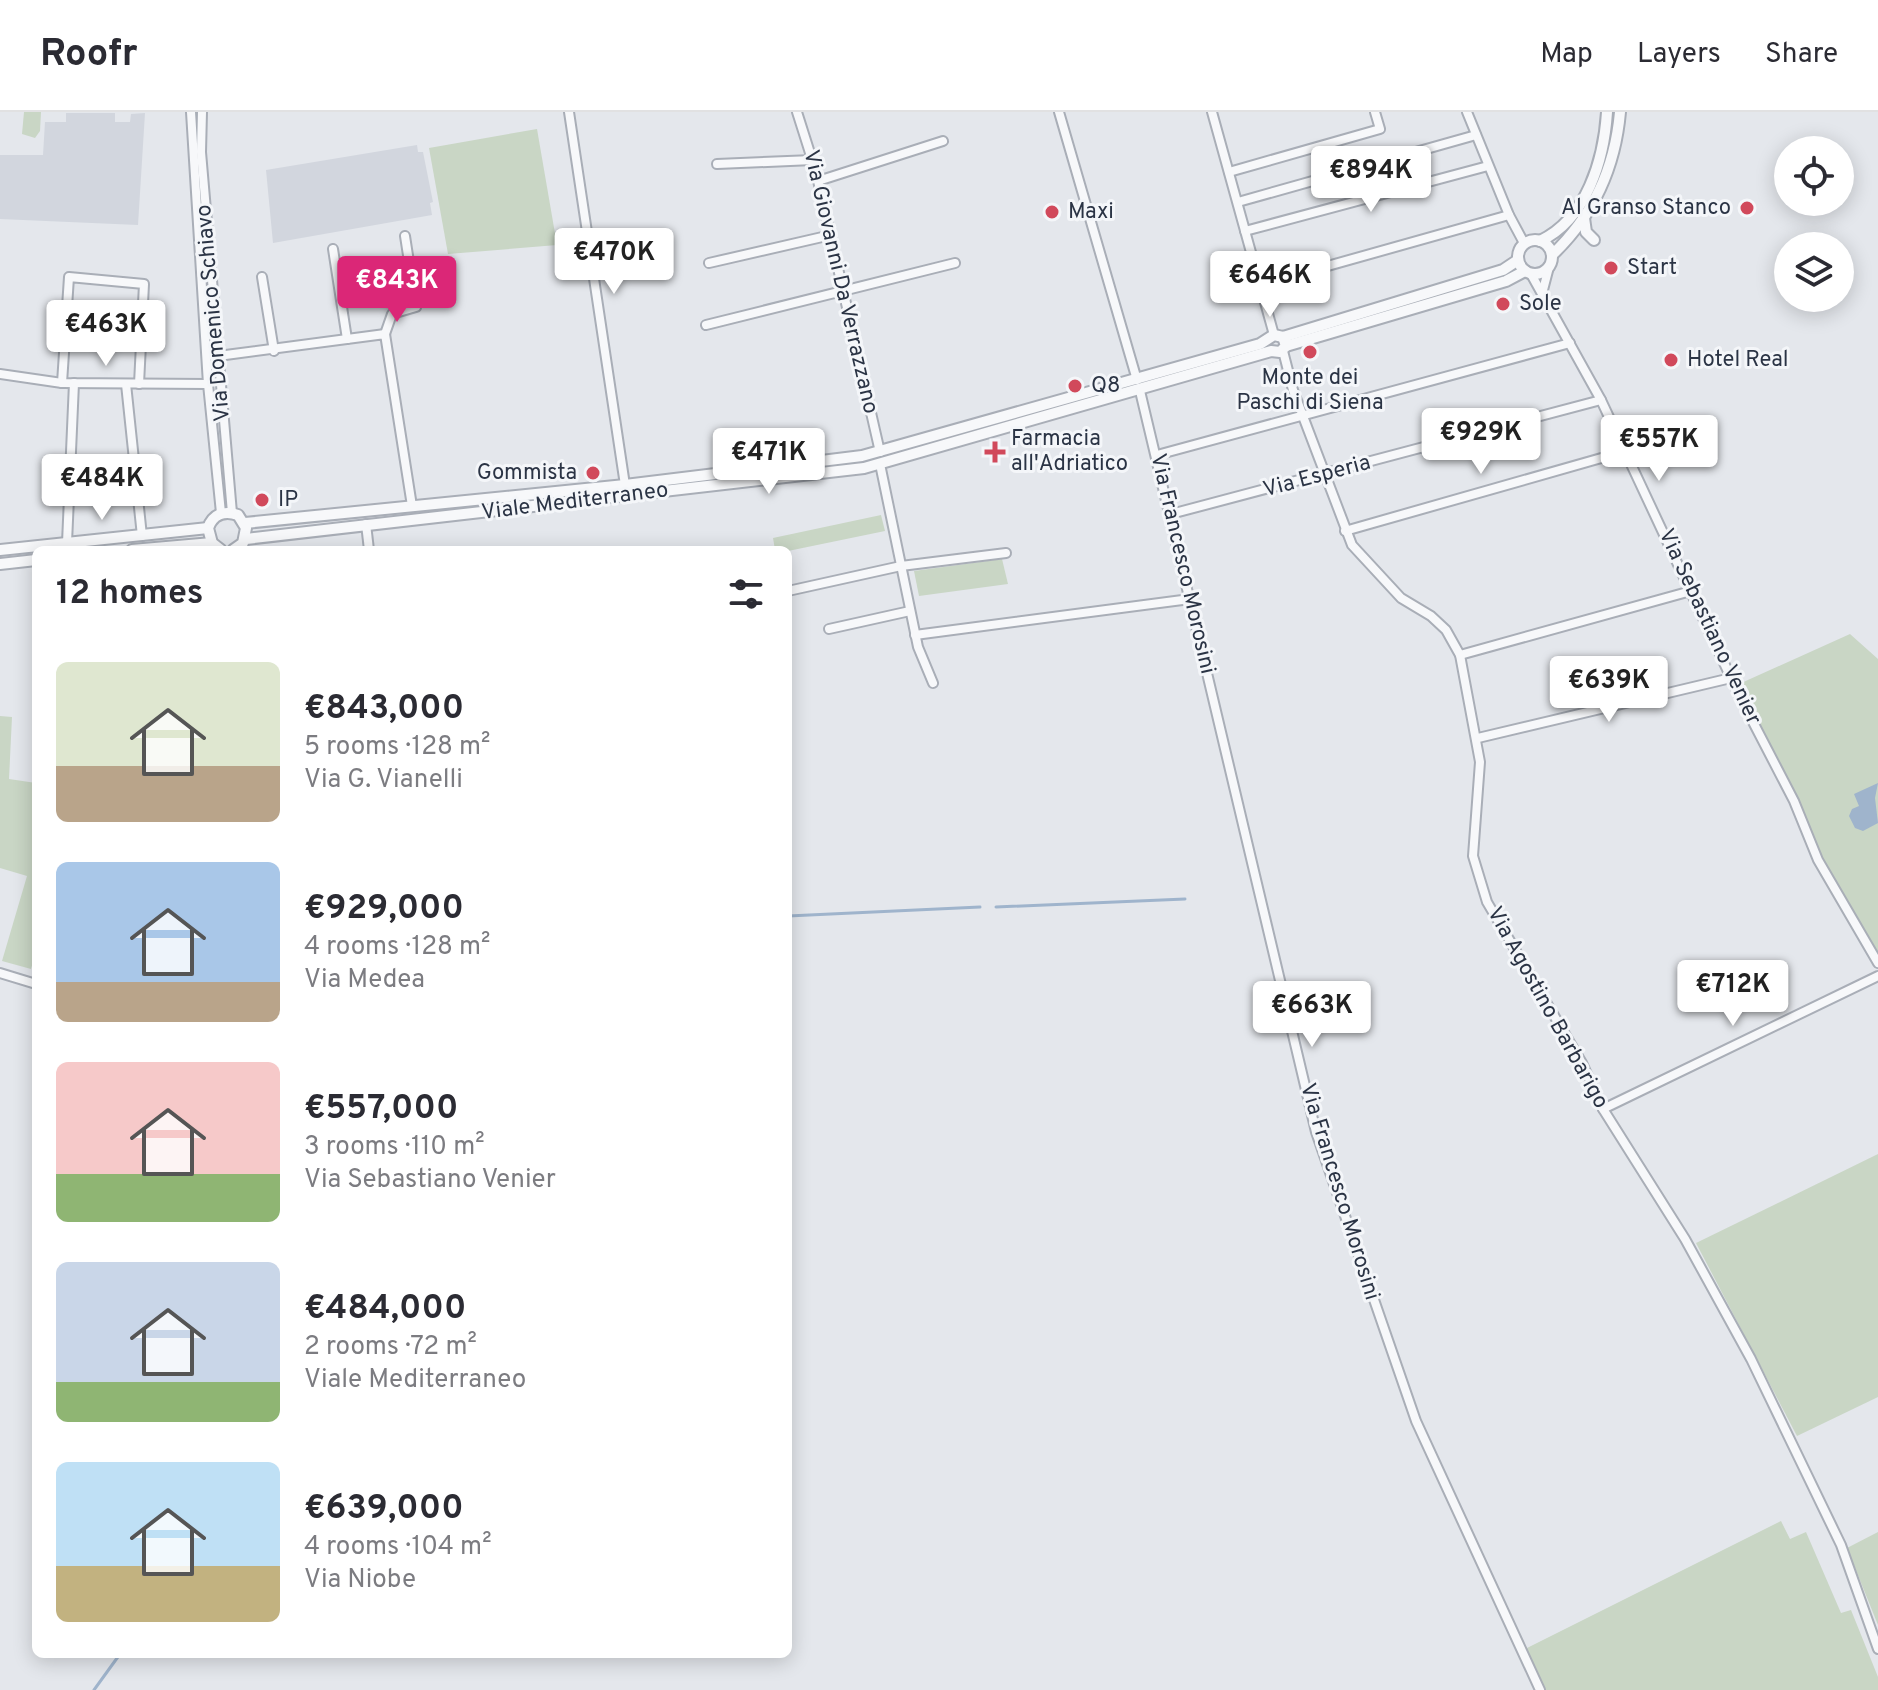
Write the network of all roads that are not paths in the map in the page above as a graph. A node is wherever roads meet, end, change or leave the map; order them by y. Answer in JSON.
{"nodes":[{"id":1,"x":191,"y":112,"type":"edge"},
{"id":2,"x":205,"y":112,"type":"edge"},
{"id":3,"x":569,"y":112,"type":"edge"},
{"id":4,"x":797,"y":112,"type":"edge"},
{"id":5,"x":1059,"y":112,"type":"edge"},
{"id":6,"x":1212,"y":112,"type":"edge"},
{"id":7,"x":1375,"y":112,"type":"edge"},
{"id":8,"x":1467,"y":112,"type":"edge"},
{"id":9,"x":1607,"y":112,"type":"edge"},
{"id":10,"x":1620,"y":112,"type":"edge"},
{"id":11,"x":1476,"y":135,"type":"junction"},
{"id":12,"x":943,"y":141,"type":"dead end"},
{"id":13,"x":813,"y":160,"type":"junction"},
{"id":14,"x":717,"y":164,"type":"dead end"},
{"id":15,"x":1488,"y":166,"type":"junction"},
{"id":16,"x":1229,"y":172,"type":"junction"},
{"id":17,"x":818,"y":181,"type":"junction"},
{"id":18,"x":1238,"y":202,"type":"junction"},
{"id":19,"x":1509,"y":215,"type":"junction"},
{"id":20,"x":1584,"y":218,"type":"junction"},
{"id":21,"x":1245,"y":231,"type":"junction"},
{"id":22,"x":831,"y":235,"type":"junction"},
{"id":23,"x":405,"y":236,"type":"dead end"},
{"id":24,"x":1594,"y":240,"type":"dead end"},
{"id":25,"x":1540,"y":241,"type":"junction"},
{"id":26,"x":1524,"y":243,"type":"junction"},
{"id":27,"x":333,"y":249,"type":"dead end"},
{"id":28,"x":1552,"y":255,"type":"junction"},
{"id":29,"x":1518,"y":260,"type":"junction"},
{"id":30,"x":709,"y":263,"type":"dead end"},
{"id":31,"x":955,"y":263,"type":"dead end"},
{"id":32,"x":1549,"y":267,"type":"junction"},
{"id":33,"x":1528,"y":272,"type":"junction"},
{"id":34,"x":262,"y":277,"type":"dead end"},
{"id":35,"x":1260,"y":285,"type":"junction"},
{"id":36,"x":1543,"y":290,"type":"junction"},
{"id":37,"x":844,"y":292,"type":"junction"},
{"id":38,"x":706,"y":325,"type":"dead end"},
{"id":39,"x":385,"y":334,"type":"junction"},
{"id":40,"x":347,"y":339,"type":"junction"},
{"id":41,"x":1570,"y":343,"type":"junction"},
{"id":42,"x":1277,"y":345,"type":"junction"},
{"id":43,"x":274,"y":351,"type":"junction"},
{"id":44,"x":218,"y":356,"type":"junction"},
{"id":45,"x":0,"y":374,"type":"edge"},
{"id":46,"x":62,"y":383,"type":"junction"},
{"id":47,"x":74,"y":383,"type":"junction"},
{"id":48,"x":126,"y":384,"type":"junction"},
{"id":49,"x":139,"y":384,"type":"junction"},
{"id":50,"x":208,"y":384,"type":"junction"},
{"id":51,"x":1139,"y":385,"type":"junction"},
{"id":52,"x":1601,"y":400,"type":"junction"},
{"id":53,"x":1303,"y":416,"type":"junction"},
{"id":54,"x":1626,"y":451,"type":"junction"},
{"id":55,"x":880,"y":452,"type":"junction"},
{"id":56,"x":1157,"y":455,"type":"junction"},
{"id":57,"x":880,"y":464,"type":"junction"},
{"id":58,"x":1325,"y":475,"type":"junction"},
{"id":59,"x":625,"y":485,"type":"junction"},
{"id":60,"x":412,"y":506,"type":"junction"},
{"id":61,"x":227,"y":513,"type":"junction"},
{"id":62,"x":1171,"y":514,"type":"junction"},
{"id":63,"x":245,"y":523,"type":"junction"},
{"id":64,"x":366,"y":524,"type":"junction"},
{"id":65,"x":208,"y":528,"type":"junction"},
{"id":66,"x":1345,"y":531,"type":"junction"},
{"id":67,"x":142,"y":536,"type":"junction"},
{"id":68,"x":67,"y":543,"type":"junction"},
{"id":69,"x":38,"y":546,"type":"edge"},
{"id":70,"x":217,"y":546,"type":"edge"},
{"id":71,"x":239,"y":546,"type":"edge"},
{"id":72,"x":245,"y":546,"type":"edge"},
{"id":73,"x":369,"y":546,"type":"edge"},
{"id":74,"x":32,"y":547,"type":"edge"},
{"id":75,"x":0,"y":550,"type":"edge"},
{"id":76,"x":1006,"y":553,"type":"dead end"},
{"id":77,"x":32,"y":560,"type":"edge"},
{"id":78,"x":0,"y":564,"type":"edge"},
{"id":79,"x":901,"y":566,"type":"junction"},
{"id":80,"x":792,"y":590,"type":"edge"},
{"id":81,"x":1691,"y":591,"type":"junction"},
{"id":82,"x":1190,"y":599,"type":"junction"},
{"id":83,"x":910,"y":611,"type":"junction"},
{"id":84,"x":829,"y":629,"type":"dead end"},
{"id":85,"x":915,"y":635,"type":"junction"},
{"id":86,"x":1460,"y":655,"type":"junction"},
{"id":87,"x":1731,"y":678,"type":"junction"},
{"id":88,"x":933,"y":683,"type":"dead end"},
{"id":89,"x":1478,"y":738,"type":"junction"},
{"id":90,"x":1878,"y":963,"type":"edge"},
{"id":91,"x":0,"y":973,"type":"edge"},
{"id":92,"x":1878,"y":976,"type":"edge"},
{"id":93,"x":32,"y":983,"type":"edge"},
{"id":94,"x":1603,"y":1109,"type":"junction"},
{"id":95,"x":1878,"y":1649,"type":"edge"},
{"id":96,"x":1540,"y":1690,"type":"edge"}],
"edges":[{"from":1,"to":50,"type":"street","name":"Via Domenico Schiavo"},
{"from":2,"to":44,"type":"street","name":"Via Domenico Schiavo"},
{"from":3,"to":59,"type":"street"},
{"from":4,"to":13,"type":"street","name":"Via Giovanni Da Verrazzano"},
{"from":5,"to":51,"type":"street","name":"Via Francesco Morosini"},
{"from":6,"to":16,"type":"street"},
{"from":7,"to":16,"type":"street"},
{"from":8,"to":11,"type":"street"},
{"from":9,"to":25,"type":"street"},
{"from":10,"to":20,"type":"street"},
{"from":11,"to":15,"type":"street"},
{"from":11,"to":18,"type":"street"},
{"from":12,"to":17,"type":"street"},
{"from":13,"to":14,"type":"street"},
{"from":13,"to":17,"type":"street","name":"Via Giovanni Da Verrazzano"},
{"from":15,"to":19,"type":"street"},
{"from":15,"to":21,"type":"street"},
{"from":16,"to":18,"type":"street"},
{"from":17,"to":22,"type":"street","name":"Via Giovanni Da Verrazzano"},
{"from":18,"to":21,"type":"street"},
{"from":19,"to":26,"type":"street"},
{"from":19,"to":35,"type":"street"},
{"from":20,"to":24,"type":"street"},
{"from":20,"to":28,"type":"street"},
{"from":21,"to":35,"type":"street"},
{"from":22,"to":30,"type":"street"},
{"from":22,"to":37,"type":"street","name":"Via Giovanni Da Verrazzano"},
{"from":23,"to":39,"type":"street"},
{"from":25,"to":26,"type":"street"},
{"from":25,"to":28,"type":"street"},
{"from":26,"to":29,"type":"street"},
{"from":27,"to":40,"type":"street"},
{"from":28,"to":32,"type":"street"},
{"from":29,"to":33,"type":"street"},
{"from":29,"to":42,"type":"street","name":"Viale Mediterraneo"},
{"from":31,"to":37,"type":"street"},
{"from":32,"to":33,"type":"street"},
{"from":32,"to":36,"type":"street"},
{"from":33,"to":36,"type":"street","name":"Via Sebastiano Venier"},
{"from":33,"to":42,"type":"street","name":"Viale Mediterraneo"},
{"from":34,"to":43,"type":"street"},
{"from":35,"to":42,"type":"street"},
{"from":36,"to":41,"type":"street","name":"Via Sebastiano Venier"},
{"from":37,"to":38,"type":"street"},
{"from":37,"to":55,"type":"street","name":"Via Giovanni Da Verrazzano"},
{"from":39,"to":40,"type":"street"},
{"from":39,"to":60,"type":"street"},
{"from":40,"to":43,"type":"street"},
{"from":41,"to":52,"type":"street","name":"Via Sebastiano Venier"},
{"from":41,"to":53,"type":"street"},
{"from":42,"to":51,"type":"street","name":"Viale Mediterraneo"},
{"from":42,"to":53,"type":"street","name":"Via Agostino Barbarigo"},
{"from":43,"to":44,"type":"street"},
{"from":44,"to":61,"type":"street","name":"Via Domenico Schiavo"},
{"from":45,"to":46,"type":"street"},
{"from":46,"to":47,"type":"street"},
{"from":46,"to":49,"type":"street"},
{"from":47,"to":48,"type":"street"},
{"from":47,"to":68,"type":"street"},
{"from":48,"to":49,"type":"street"},
{"from":48,"to":67,"type":"street"},
{"from":49,"to":50,"type":"street"},
{"from":50,"to":61,"type":"street","name":"Via Domenico Schiavo"},
{"from":51,"to":55,"type":"street","name":"Viale Mediterraneo"},
{"from":51,"to":56,"type":"street","name":"Via Francesco Morosini"},
{"from":51,"to":57,"type":"street","name":"Viale Mediterraneo"},
{"from":52,"to":54,"type":"street","name":"Via Sebastiano Venier"},
{"from":52,"to":58,"type":"street","name":"Via Esperia"},
{"from":53,"to":56,"type":"street"},
{"from":53,"to":58,"type":"street","name":"Via Agostino Barbarigo"},
{"from":54,"to":66,"type":"street"},
{"from":54,"to":81,"type":"street","name":"Via Sebastiano Venier"},
{"from":55,"to":59,"type":"street","name":"Viale Mediterraneo"},
{"from":56,"to":62,"type":"street","name":"Via Francesco Morosini"},
{"from":57,"to":64,"type":"street","name":"Viale Mediterraneo"},
{"from":57,"to":79,"type":"street"},
{"from":58,"to":62,"type":"street","name":"Via Esperia"},
{"from":58,"to":66,"type":"street","name":"Via Agostino Barbarigo"},
{"from":59,"to":60,"type":"street","name":"Viale Mediterraneo"},
{"from":60,"to":63,"type":"street","name":"Viale Mediterraneo"},
{"from":61,"to":63,"type":"street"},
{"from":61,"to":65,"type":"street"},
{"from":62,"to":82,"type":"street","name":"Via Francesco Morosini"},
{"from":63,"to":71,"type":"street"},
{"from":64,"to":72,"type":"street","name":"Viale Mediterraneo"},
{"from":64,"to":73,"type":"street"},
{"from":65,"to":67,"type":"street"},
{"from":65,"to":70,"type":"street"},
{"from":66,"to":86,"type":"street","name":"Via Agostino Barbarigo"},
{"from":67,"to":68,"type":"street"},
{"from":68,"to":69,"type":"street"},
{"from":74,"to":75,"type":"street"},
{"from":76,"to":79,"type":"street"},
{"from":77,"to":78,"type":"street"},
{"from":79,"to":80,"type":"street"},
{"from":79,"to":83,"type":"street"},
{"from":81,"to":86,"type":"street"},
{"from":81,"to":87,"type":"street","name":"Via Sebastiano Venier"},
{"from":82,"to":85,"type":"street"},
{"from":82,"to":96,"type":"street","name":"Via Francesco Morosini"},
{"from":83,"to":84,"type":"street"},
{"from":83,"to":85,"type":"street"},
{"from":85,"to":88,"type":"street"},
{"from":86,"to":89,"type":"street","name":"Via Agostino Barbarigo"},
{"from":87,"to":89,"type":"street"},
{"from":87,"to":90,"type":"street","name":"Via Sebastiano Venier"},
{"from":89,"to":94,"type":"street","name":"Via Agostino Barbarigo"},
{"from":91,"to":93,"type":"street"},
{"from":92,"to":94,"type":"street"},
{"from":94,"to":95,"type":"street","name":"Via Agostino Barbarigo"}]}
